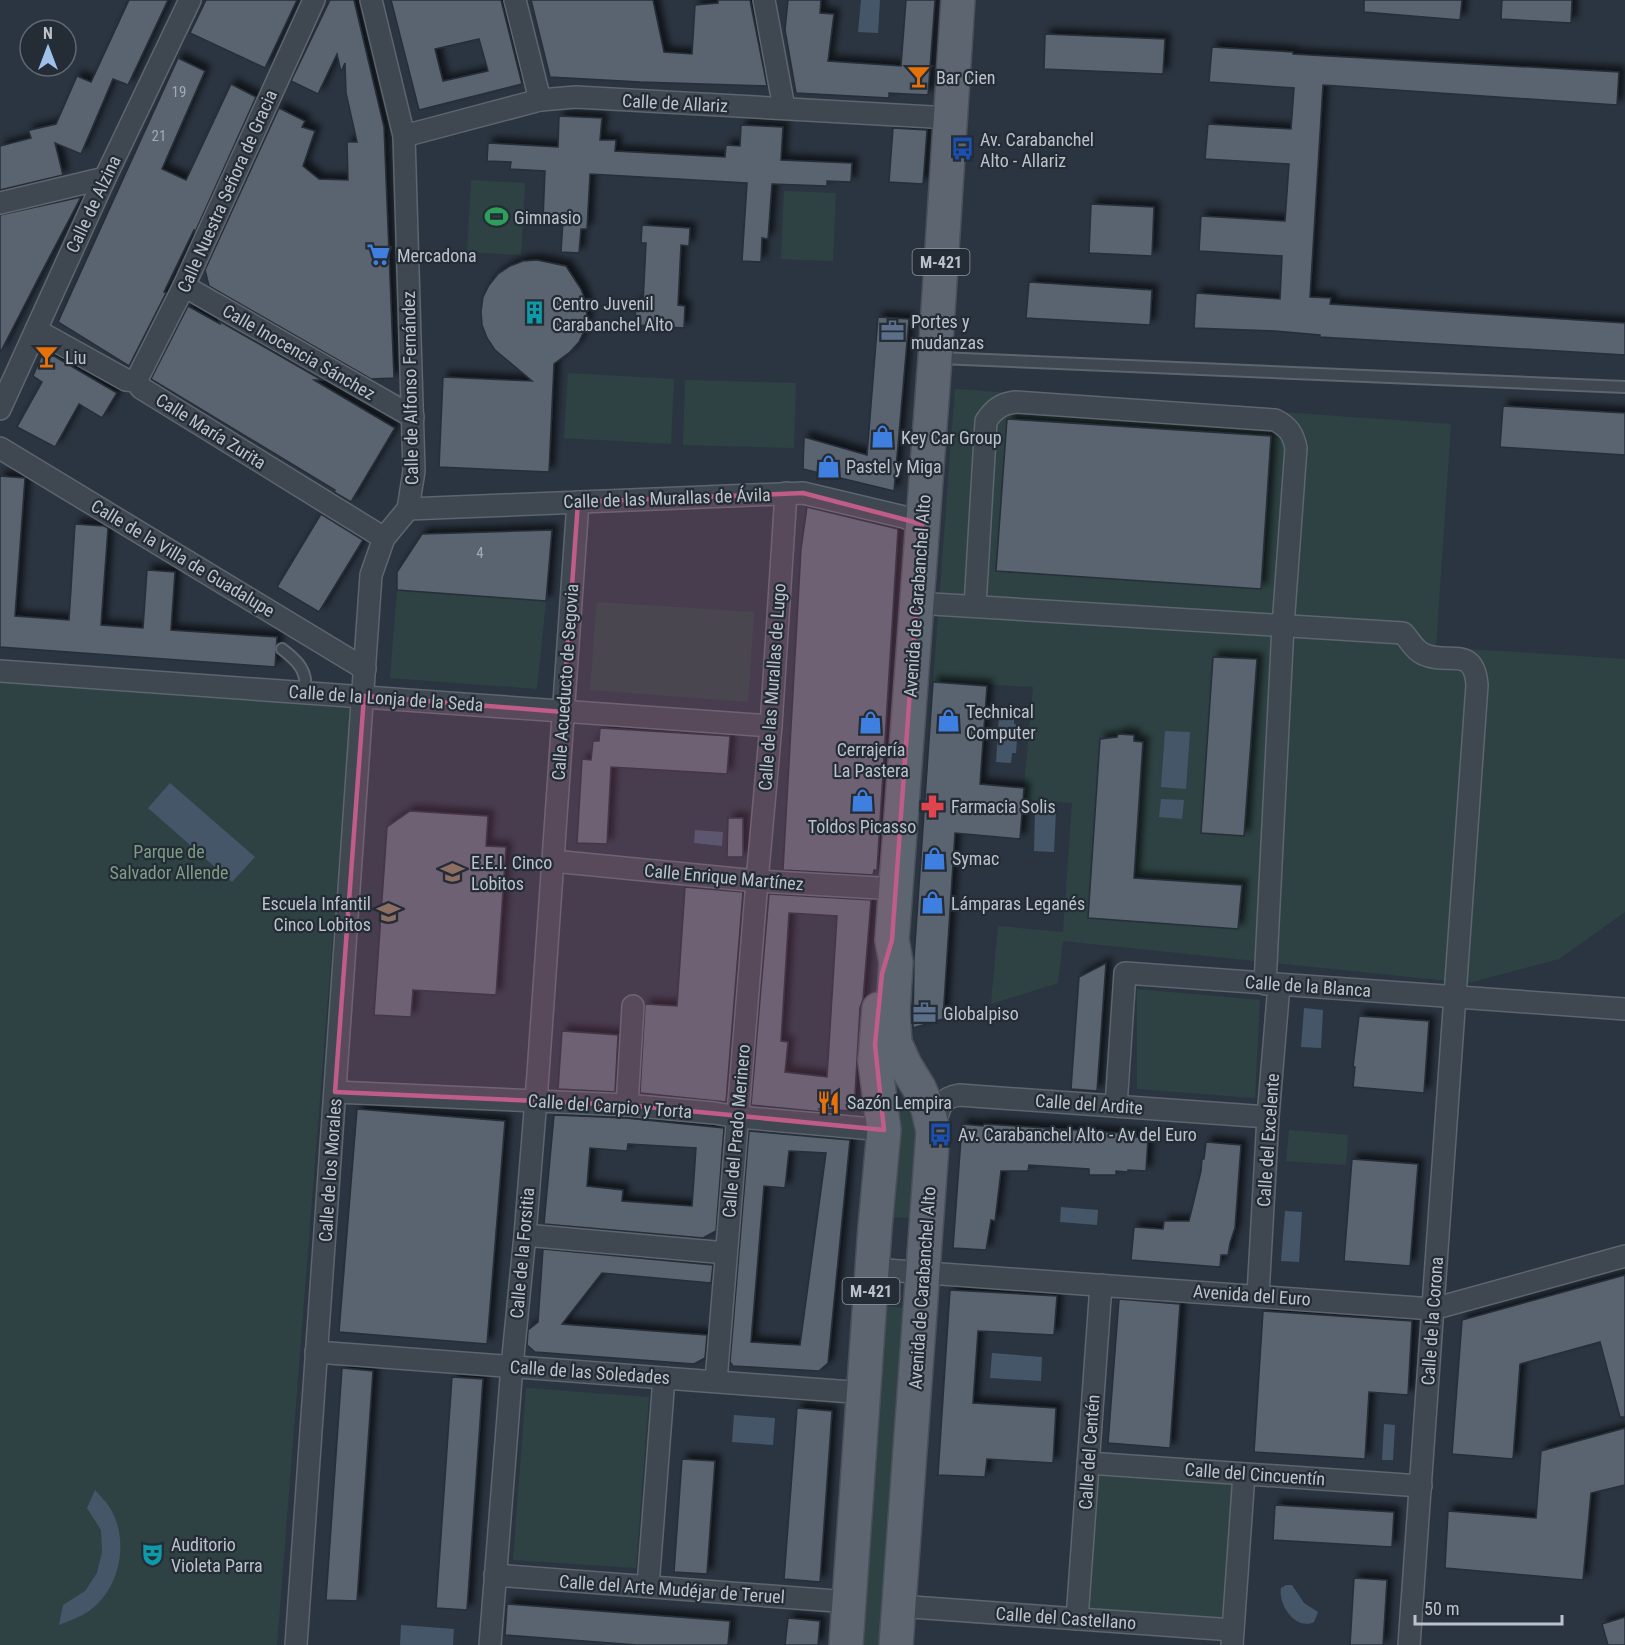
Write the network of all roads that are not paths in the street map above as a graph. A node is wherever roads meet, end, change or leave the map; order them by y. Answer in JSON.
{"nodes":[{"id":1,"x":190,"y":0,"type":"edge"},
{"id":2,"x":314,"y":0,"type":"edge"},
{"id":3,"x":371,"y":0,"type":"edge"},
{"id":4,"x":515,"y":0,"type":"edge"},
{"id":5,"x":764,"y":0,"type":"edge"},
{"id":6,"x":958,"y":0,"type":"edge"},
{"id":7,"x":540,"y":100,"type":"junction"},
{"id":8,"x":784,"y":108,"type":"junction"},
{"id":9,"x":950,"y":118,"type":"junction"},
{"id":10,"x":404,"y":136,"type":"junction"},
{"id":11,"x":105,"y":178,"type":"junction"},
{"id":12,"x":0,"y":203,"type":"edge"},
{"id":13,"x":184,"y":286,"type":"junction"},
{"id":14,"x":36,"y":330,"type":"junction"},
{"id":15,"x":935,"y":358,"type":"junction"},
{"id":16,"x":136,"y":381,"type":"junction"},
{"id":17,"x":1625,"y":387,"type":"edge"},
{"id":18,"x":0,"y":409,"type":"edge"},
{"id":19,"x":413,"y":417,"type":"junction"},
{"id":20,"x":0,"y":448,"type":"edge"},
{"id":21,"x":786,"y":493,"type":"junction"},
{"id":22,"x":578,"y":502,"type":"junction"},
{"id":23,"x":408,"y":510,"type":"junction"},
{"id":24,"x":922,"y":524,"type":"junction"},
{"id":25,"x":384,"y":538,"type":"junction"},
{"id":26,"x":916,"y":603,"type":"junction"},
{"id":27,"x":975,"y":606,"type":"junction"},
{"id":28,"x":1283,"y":626,"type":"junction"},
{"id":29,"x":282,"y":649,"type":"dead end"},
{"id":30,"x":365,"y":669,"type":"junction"},
{"id":31,"x":0,"y":671,"type":"edge"},
{"id":32,"x":305,"y":692,"type":"junction"},
{"id":33,"x":364,"y":696,"type":"junction"},
{"id":34,"x":563,"y":712,"type":"junction"},
{"id":35,"x":771,"y":726,"type":"junction"},
{"id":36,"x":553,"y":861,"type":"junction"},
{"id":37,"x":756,"y":881,"type":"junction"},
{"id":38,"x":896,"y":889,"type":"junction"},
{"id":39,"x":892,"y":940,"type":"junction"},
{"id":40,"x":1272,"y":984,"type":"junction"},
{"id":41,"x":1455,"y":997,"type":"junction"},
{"id":42,"x":633,"y":1006,"type":"dead end"},
{"id":43,"x":1625,"y":1009,"type":"edge"},
{"id":44,"x":335,"y":1092,"type":"junction"},
{"id":45,"x":535,"y":1101,"type":"junction"},
{"id":46,"x":627,"y":1105,"type":"junction"},
{"id":47,"x":1116,"y":1106,"type":"junction"},
{"id":48,"x":738,"y":1117,"type":"junction"},
{"id":49,"x":1268,"y":1117,"type":"junction"},
{"id":50,"x":884,"y":1130,"type":"junction"},
{"id":51,"x":933,"y":1131,"type":"junction"},
{"id":52,"x":525,"y":1235,"type":"junction"},
{"id":53,"x":726,"y":1254,"type":"junction"},
{"id":54,"x":1625,"y":1256,"type":"edge"},
{"id":55,"x":872,"y":1269,"type":"junction"},
{"id":56,"x":924,"y":1272,"type":"junction"},
{"id":57,"x":1101,"y":1285,"type":"junction"},
{"id":58,"x":1258,"y":1295,"type":"junction"},
{"id":59,"x":1433,"y":1309,"type":"junction"},
{"id":60,"x":316,"y":1352,"type":"junction"},
{"id":61,"x":512,"y":1366,"type":"junction"},
{"id":62,"x":664,"y":1378,"type":"junction"},
{"id":63,"x":716,"y":1382,"type":"junction"},
{"id":64,"x":865,"y":1393,"type":"junction"},
{"id":65,"x":1088,"y":1463,"type":"junction"},
{"id":66,"x":1244,"y":1474,"type":"junction"},
{"id":67,"x":1421,"y":1486,"type":"junction"},
{"id":68,"x":495,"y":1575,"type":"junction"},
{"id":69,"x":648,"y":1586,"type":"junction"},
{"id":70,"x":849,"y":1602,"type":"junction"},
{"id":71,"x":898,"y":1606,"type":"junction"},
{"id":72,"x":1077,"y":1619,"type":"junction"},
{"id":73,"x":1233,"y":1637,"type":"edge"},
{"id":74,"x":296,"y":1645,"type":"edge"},
{"id":75,"x":490,"y":1645,"type":"edge"},
{"id":76,"x":846,"y":1645,"type":"edge"},
{"id":77,"x":896,"y":1645,"type":"edge"},
{"id":78,"x":1409,"y":1645,"type":"edge"}],
"edges":[{"from":1,"to":11,"type":"street","name":"Calle de Alzina"},
{"from":2,"to":13,"type":"street","name":"Calle Nuestra Señora de Gracia"},
{"from":3,"to":10,"type":"street","name":"Calle de Alfonso Fernández"},
{"from":4,"to":7,"type":"street"},
{"from":5,"to":8,"type":"street"},
{"from":6,"to":9,"type":"main road","name":"Avenida de Carabanchel Alto","number":"M-421"},
{"from":7,"to":8,"type":"street","name":"Calle de Allariz"},
{"from":7,"to":10,"type":"street","name":"Calle de Allariz"},
{"from":8,"to":9,"type":"street","name":"Calle de Allariz"},
{"from":9,"to":15,"type":"main road","name":"Avenida de Carabanchel Alto","number":"M-421"},
{"from":10,"to":19,"type":"street","name":"Calle de Alfonso Fernández"},
{"from":11,"to":12,"type":"street"},
{"from":11,"to":14,"type":"street","name":"Calle de Alzina"},
{"from":13,"to":16,"type":"street","name":"Calle Nuestra Señora de Gracia"},
{"from":13,"to":19,"type":"street","name":"Calle Inocencia Sánchez"},
{"from":14,"to":16,"type":"street","name":"Calle María Zurita"},
{"from":14,"to":18,"type":"street","name":"Calle de Alzina"},
{"from":15,"to":17,"type":"lane"},
{"from":15,"to":24,"type":"main road","name":"Avenida de Carabanchel Alto","number":"M-421"},
{"from":16,"to":25,"type":"street","name":"Calle María Zurita"},
{"from":19,"to":23,"type":"street","name":"Calle de Alfonso Fernández"},
{"from":20,"to":30,"type":"street","name":"Calle de la Villa de Guadalupe"},
{"from":21,"to":22,"type":"street","name":"Calle de las Murallas de Ávila"},
{"from":21,"to":24,"type":"street","name":"Calle de las Murallas de Ávila"},
{"from":21,"to":35,"type":"street","name":"Calle de las Murallas de Lugo"},
{"from":22,"to":23,"type":"street","name":"Calle de las Murallas de Ávila"},
{"from":22,"to":34,"type":"street","name":"Calle Acueducto de Segovia"},
{"from":23,"to":25,"type":"street","name":"Calle de Alfonso Fernández"},
{"from":24,"to":26,"type":"main road","name":"Avenida de Carabanchel Alto","number":"M-421"},
{"from":25,"to":30,"type":"street","name":"Calle de Alfonso Fernández"},
{"from":26,"to":27,"type":"street"},
{"from":26,"to":38,"type":"main road","name":"Avenida de Carabanchel Alto","number":"M-421"},
{"from":27,"to":28,"type":"street"},
{"from":27,"to":28,"type":"street","name":"Calle del Excelente"},
{"from":28,"to":40,"type":"street","name":"Calle del Excelente"},
{"from":28,"to":41,"type":"street","name":"Calle de la Corona"},
{"from":29,"to":32,"type":"lane"},
{"from":30,"to":33,"type":"street","name":"Calle de Alfonso Fernández"},
{"from":31,"to":32,"type":"street","name":"Calle de la Lonja de la Seda"},
{"from":32,"to":33,"type":"street","name":"Calle de la Lonja de la Seda"},
{"from":33,"to":34,"type":"street","name":"Calle de la Lonja de la Seda"},
{"from":33,"to":44,"type":"street","name":"Calle de los Morales"},
{"from":34,"to":35,"type":"street","name":"Calle de la Lonja de la Seda"},
{"from":34,"to":36,"type":"street","name":"Calle Acueducto de Segovia"},
{"from":35,"to":37,"type":"street","name":"Calle de las Murallas de Lugo"},
{"from":36,"to":37,"type":"street","name":"Calle Enrique Martínez"},
{"from":36,"to":45,"type":"street","name":"Calle de la Forsitia"},
{"from":37,"to":38,"type":"street","name":"Calle Enrique Martínez"},
{"from":37,"to":48,"type":"street","name":"Calle del Prado Merinero"},
{"from":38,"to":39,"type":"main road","name":"Avenida de Carabanchel Alto","number":"M-421"},
{"from":39,"to":50,"type":"main road","name":"Avenida de Carabanchel Alto","number":"M-421"},
{"from":39,"to":51,"type":"main road","name":"Avenida de Carabanchel Alto"},
{"from":40,"to":41,"type":"street","name":"Calle de la Blanca"},
{"from":40,"to":47,"type":"street","name":"Calle de la Blanca"},
{"from":40,"to":49,"type":"street","name":"Calle del Excelente"},
{"from":41,"to":43,"type":"street","name":"Calle de la Blanca"},
{"from":41,"to":59,"type":"street","name":"Calle de la Corona"},
{"from":42,"to":46,"type":"street"},
{"from":44,"to":45,"type":"street","name":"Calle del Carpio y Torta"},
{"from":44,"to":60,"type":"street","name":"Calle de los Morales"},
{"from":45,"to":46,"type":"street","name":"Calle del Carpio y Torta"},
{"from":45,"to":52,"type":"street","name":"Calle de la Forsitia"},
{"from":46,"to":48,"type":"street","name":"Calle del Carpio y Torta"},
{"from":47,"to":49,"type":"street","name":"Calle del Ardite"},
{"from":47,"to":51,"type":"street","name":"Calle del Ardite"},
{"from":48,"to":50,"type":"street","name":"Calle del Carpio y Torta"},
{"from":48,"to":53,"type":"street","name":"Calle del Prado Merinero"},
{"from":49,"to":58,"type":"street","name":"Calle del Excelente"},
{"from":50,"to":55,"type":"main road","name":"Avenida de Carabanchel Alto","number":"M-421"},
{"from":51,"to":56,"type":"main road","name":"Avenida de Carabanchel Alto"},
{"from":52,"to":53,"type":"street"},
{"from":52,"to":61,"type":"street","name":"Calle de la Forsitia"},
{"from":53,"to":63,"type":"street","name":"Calle del Prado Merinero"},
{"from":54,"to":59,"type":"street","name":"Avenida del Euro"},
{"from":55,"to":56,"type":"street","name":"Avenida del Euro"},
{"from":55,"to":64,"type":"main road","name":"Avenida de Carabanchel Alto","number":"M-421"},
{"from":56,"to":57,"type":"street","name":"Avenida del Euro"},
{"from":56,"to":71,"type":"main road","name":"Avenida de Carabanchel Alto"},
{"from":57,"to":58,"type":"street","name":"Avenida del Euro"},
{"from":57,"to":65,"type":"street","name":"Calle del Centén"},
{"from":58,"to":59,"type":"street","name":"Avenida del Euro"},
{"from":59,"to":67,"type":"street","name":"Calle de la Corona"},
{"from":60,"to":61,"type":"street","name":"Calle de las Soledades"},
{"from":60,"to":74,"type":"street","name":"Calle de los Morales"},
{"from":61,"to":62,"type":"street","name":"Calle de las Soledades"},
{"from":61,"to":68,"type":"street","name":"Calle de la Forsitia"},
{"from":62,"to":63,"type":"street","name":"Calle de las Soledades"},
{"from":62,"to":69,"type":"street"},
{"from":63,"to":64,"type":"street","name":"Calle de las Soledades"},
{"from":64,"to":70,"type":"main road","name":"Avenida de Carabanchel Alto","number":"M-421"},
{"from":65,"to":66,"type":"street","name":"Calle del Cincuentín"},
{"from":65,"to":72,"type":"street","name":"Calle del Centén"},
{"from":66,"to":67,"type":"street","name":"Calle del Cincuentín"},
{"from":66,"to":73,"type":"street"},
{"from":67,"to":78,"type":"street","name":"Calle de la Corona"},
{"from":68,"to":69,"type":"street","name":"Calle del Arte Mudéjar de Teruel"},
{"from":68,"to":75,"type":"street","name":"Calle de la Forsitia"},
{"from":69,"to":70,"type":"street","name":"Calle del Arte Mudéjar de Teruel"},
{"from":70,"to":76,"type":"main road","name":"Avenida de Carabanchel Alto","number":"M-421"},
{"from":71,"to":72,"type":"street","name":"Calle del Castellano"},
{"from":71,"to":77,"type":"main road","name":"Avenida de Carabanchel Alto"},
{"from":72,"to":73,"type":"street","name":"Calle del Castellano"}]}
